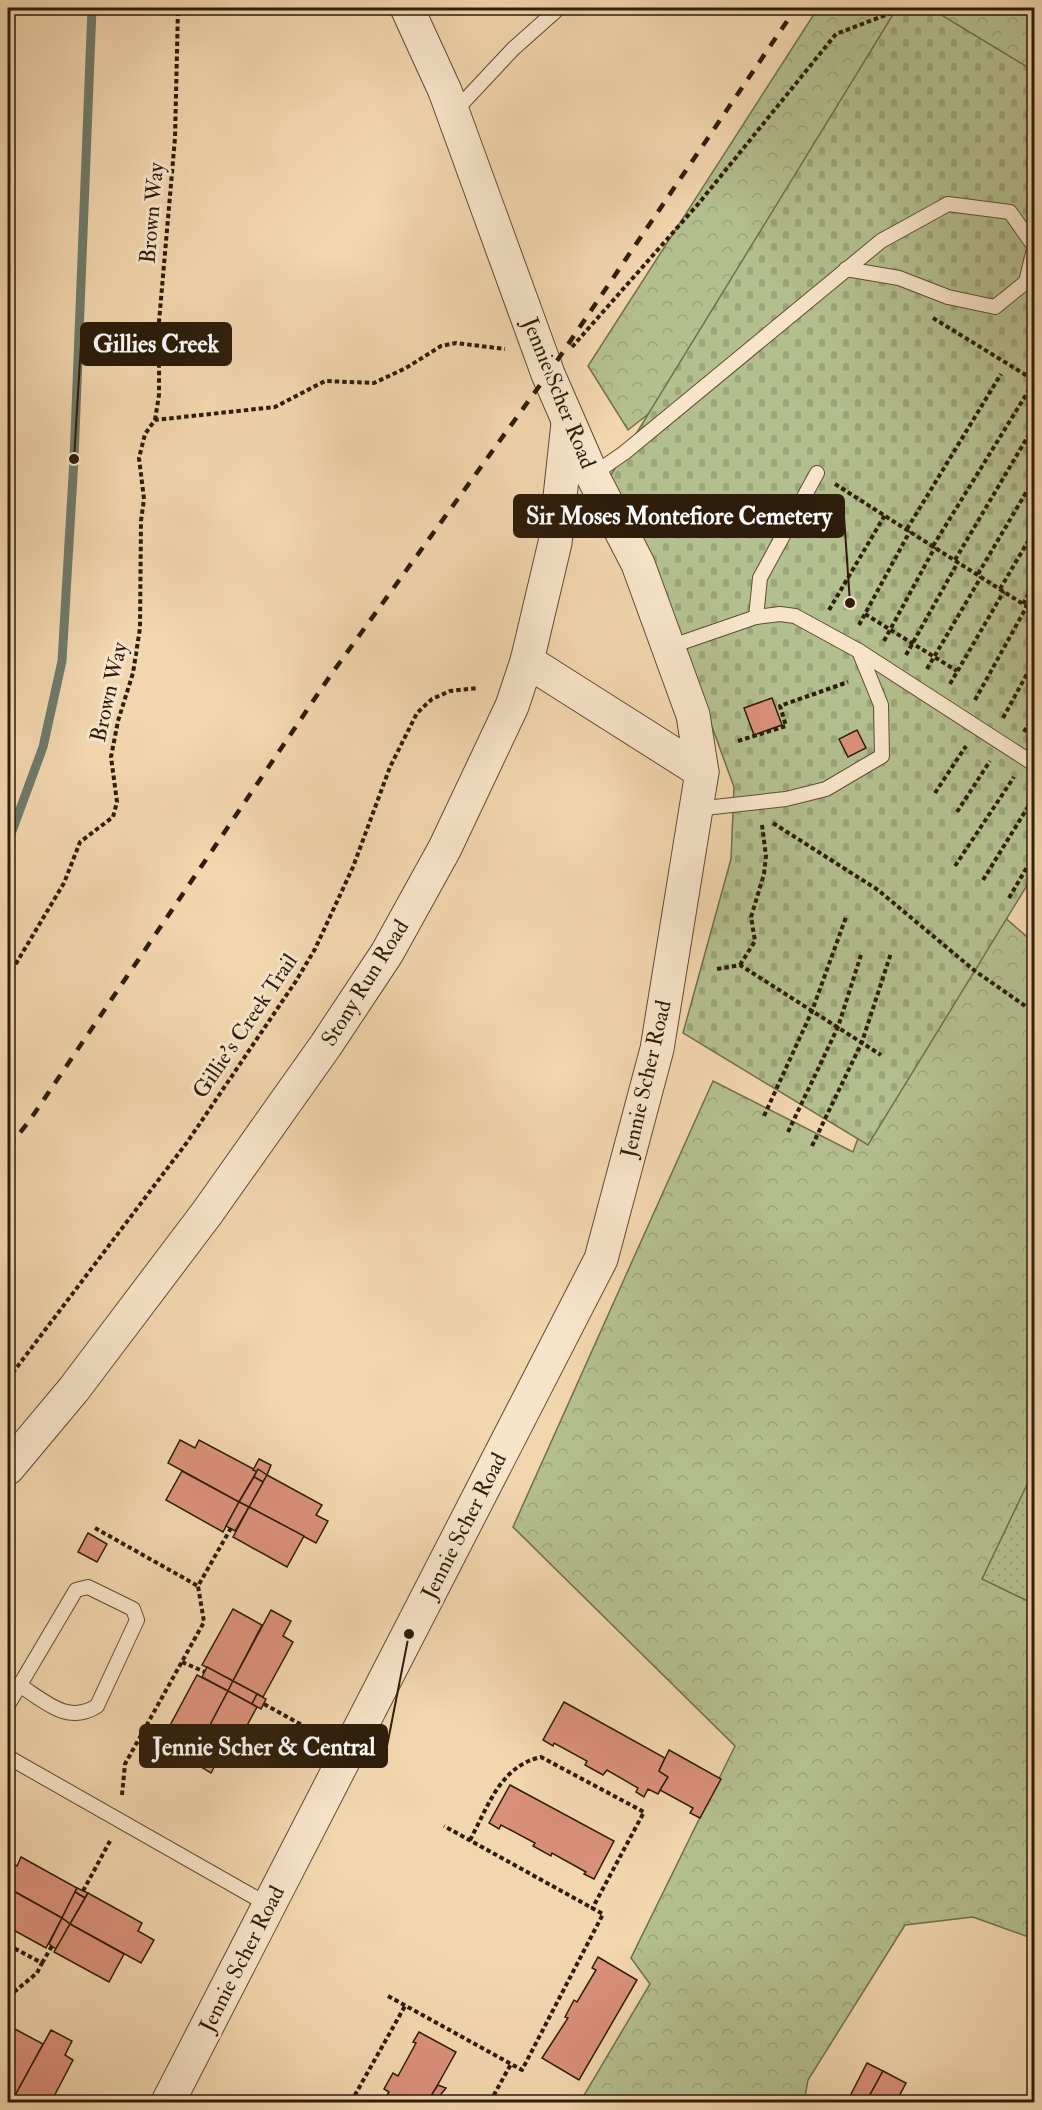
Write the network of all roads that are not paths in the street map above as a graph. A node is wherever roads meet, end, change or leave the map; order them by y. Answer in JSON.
{"nodes":[{"id":1,"x":407,"y":8,"type":"edge"},
{"id":2,"x":559,"y":8,"type":"edge"},
{"id":3,"x":453,"y":112,"type":"junction"},
{"id":4,"x":1035,"y":247,"type":"edge"},
{"id":5,"x":846,"y":269,"type":"junction"},
{"id":6,"x":568,"y":423,"type":"junction"},
{"id":7,"x":817,"y":473,"type":"road end"},
{"id":8,"x":592,"y":475,"type":"junction"},
{"id":9,"x":756,"y":617,"type":"junction"},
{"id":10,"x":669,"y":646,"type":"junction"},
{"id":11,"x":854,"y":648,"type":"junction"},
{"id":12,"x":527,"y":661,"type":"junction"},
{"id":13,"x":1030,"y":761,"type":"edge"},
{"id":14,"x":702,"y":771,"type":"junction"},
{"id":15,"x":696,"y":809,"type":"junction"},
{"id":16,"x":8,"y":1468,"type":"edge"},
{"id":17,"x":19,"y":1685,"type":"junction"},
{"id":18,"x":8,"y":1705,"type":"edge"},
{"id":19,"x":8,"y":1757,"type":"edge"},
{"id":20,"x":270,"y":1906,"type":"junction"},
{"id":21,"x":168,"y":2103,"type":"edge"}],
"edges":[{"from":1,"to":3,"type":"street","name":"Jennie Scher Road"},
{"from":2,"to":3,"type":"lane"},
{"from":3,"to":6,"type":"street","name":"Jennie Scher Road"},
{"from":4,"to":5,"type":"lane"},
{"from":4,"to":5,"type":"lane"},
{"from":5,"to":8,"type":"lane"},
{"from":6,"to":8,"type":"street","name":"Jennie Scher Road"},
{"from":6,"to":12,"type":"street","name":"Stony Run Road"},
{"from":7,"to":9,"type":"lane"},
{"from":8,"to":10,"type":"street","name":"Jennie Scher Road"},
{"from":9,"to":10,"type":"lane"},
{"from":9,"to":11,"type":"lane"},
{"from":10,"to":14,"type":"street","name":"Jennie Scher Road"},
{"from":11,"to":13,"type":"lane"},
{"from":11,"to":15,"type":"lane"},
{"from":12,"to":14,"type":"street"},
{"from":12,"to":16,"type":"street","name":"Stony Run Road"},
{"from":14,"to":15,"type":"street","name":"Jennie Scher Road"},
{"from":15,"to":20,"type":"street","name":"Jennie Scher Road"},
{"from":17,"to":17,"type":"lane"},
{"from":17,"to":18,"type":"lane"},
{"from":19,"to":20,"type":"lane"},
{"from":20,"to":21,"type":"street","name":"Jennie Scher Road"}]}
